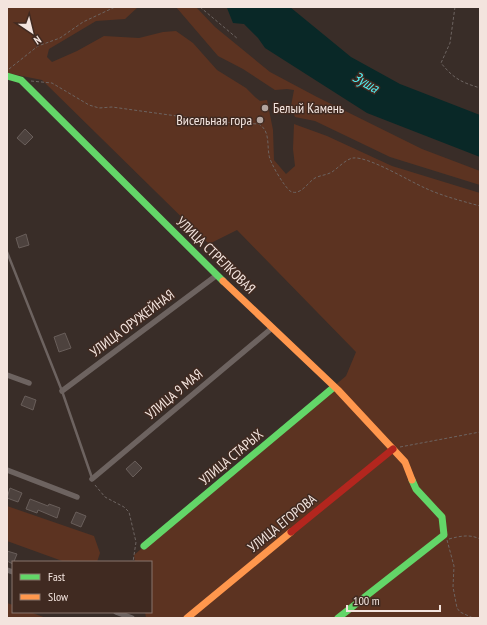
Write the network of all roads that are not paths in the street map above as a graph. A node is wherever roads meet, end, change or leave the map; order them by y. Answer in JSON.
{"nodes":[{"id":1,"x":7,"y":76,"type":"edge"},
{"id":2,"x":7,"y":252,"type":"edge"},
{"id":3,"x":217,"y":275,"type":"junction"},
{"id":4,"x":272,"y":328,"type":"junction"},
{"id":5,"x":7,"y":374,"type":"edge"},
{"id":6,"x":29,"y":383,"type":"dead end"},
{"id":7,"x":334,"y":387,"type":"junction"},
{"id":8,"x":62,"y":391,"type":"junction"},
{"id":9,"x":393,"y":449,"type":"junction"},
{"id":10,"x":7,"y":470,"type":"edge"},
{"id":11,"x":92,"y":479,"type":"joint"},
{"id":12,"x":77,"y":497,"type":"dead end"},
{"id":13,"x":144,"y":546,"type":"dead end"},
{"id":14,"x":119,"y":613,"type":"edge"},
{"id":15,"x":132,"y":618,"type":"edge"},
{"id":16,"x":188,"y":618,"type":"edge"},
{"id":17,"x":338,"y":618,"type":"edge"}],
"edges":[{"from":1,"to":3,"type":"street","name":"УЛИЦА СТРЕЛКОВАЯ"},
{"from":2,"to":8,"type":"lane"},
{"from":3,"to":4,"type":"street","name":"УЛИЦА СТРЕЛКОВАЯ"},
{"from":3,"to":8,"type":"street","name":"УЛИЦА ОРУЖЕЙНАЯ"},
{"from":4,"to":7,"type":"street","name":"УЛИЦА СТРЕЛКОВАЯ"},
{"from":4,"to":11,"type":"street","name":"УЛИЦА 9 МАЯ"},
{"from":5,"to":6,"type":"street"},
{"from":7,"to":9,"type":"street","name":"УЛИЦА СТРЕЛКОВАЯ"},
{"from":7,"to":13,"type":"street","name":"УЛИЦА СТАРЫХ"},
{"from":8,"to":11,"type":"lane"},
{"from":9,"to":16,"type":"street","name":"УЛИЦА ЕГОРОВА"},
{"from":9,"to":17,"type":"street","name":"УЛИЦА СТРЕЛКОВАЯ"},
{"from":10,"to":12,"type":"street"},
{"from":14,"to":15,"type":"street"}]}
